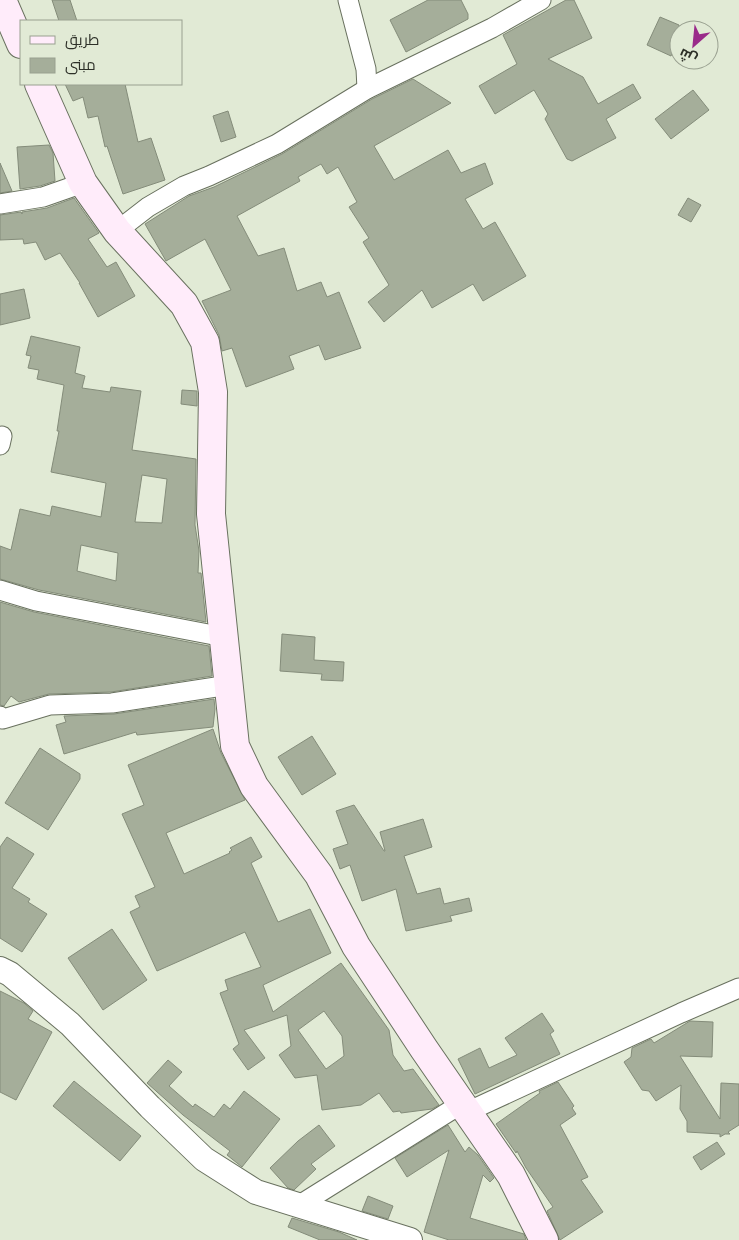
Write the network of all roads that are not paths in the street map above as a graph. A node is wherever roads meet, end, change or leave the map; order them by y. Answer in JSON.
{"nodes":[{"id":1,"x":2,"y":0,"type":"edge"},
{"id":2,"x":348,"y":0,"type":"edge"},
{"id":3,"x":541,"y":0,"type":"edge"},
{"id":4,"x":20,"y":42,"type":"edge"},
{"id":5,"x":39,"y":85,"type":"edge"},
{"id":6,"x":367,"y":89,"type":"junction"},
{"id":7,"x":83,"y":183,"type":"junction"},
{"id":8,"x":0,"y":204,"type":"edge"},
{"id":9,"x":117,"y":231,"type":"junction"},
{"id":10,"x":0,"y":590,"type":"edge"},
{"id":11,"x":224,"y":637,"type":"junction"},
{"id":12,"x":229,"y":685,"type":"junction"},
{"id":13,"x":0,"y":716,"type":"edge"},
{"id":14,"x":0,"y":969,"type":"edge"},
{"id":15,"x":739,"y":988,"type":"edge"},
{"id":16,"x":464,"y":1108,"type":"junction"},
{"id":17,"x":298,"y":1206,"type":"junction"},
{"id":18,"x":410,"y":1240,"type":"edge"},
{"id":19,"x":544,"y":1240,"type":"edge"}],
"edges":[{"from":1,"to":4,"type":"main road"},
{"from":2,"to":6,"type":"street"},
{"from":3,"to":6,"type":"street"},
{"from":5,"to":7,"type":"main road"},
{"from":6,"to":9,"type":"street"},
{"from":7,"to":8,"type":"street"},
{"from":7,"to":9,"type":"main road"},
{"from":9,"to":11,"type":"main road"},
{"from":10,"to":11,"type":"street"},
{"from":11,"to":12,"type":"main road"},
{"from":12,"to":13,"type":"street"},
{"from":12,"to":16,"type":"main road"},
{"from":14,"to":17,"type":"street"},
{"from":15,"to":16,"type":"street"},
{"from":16,"to":17,"type":"street"},
{"from":16,"to":19,"type":"main road"},
{"from":17,"to":18,"type":"street"}]}
